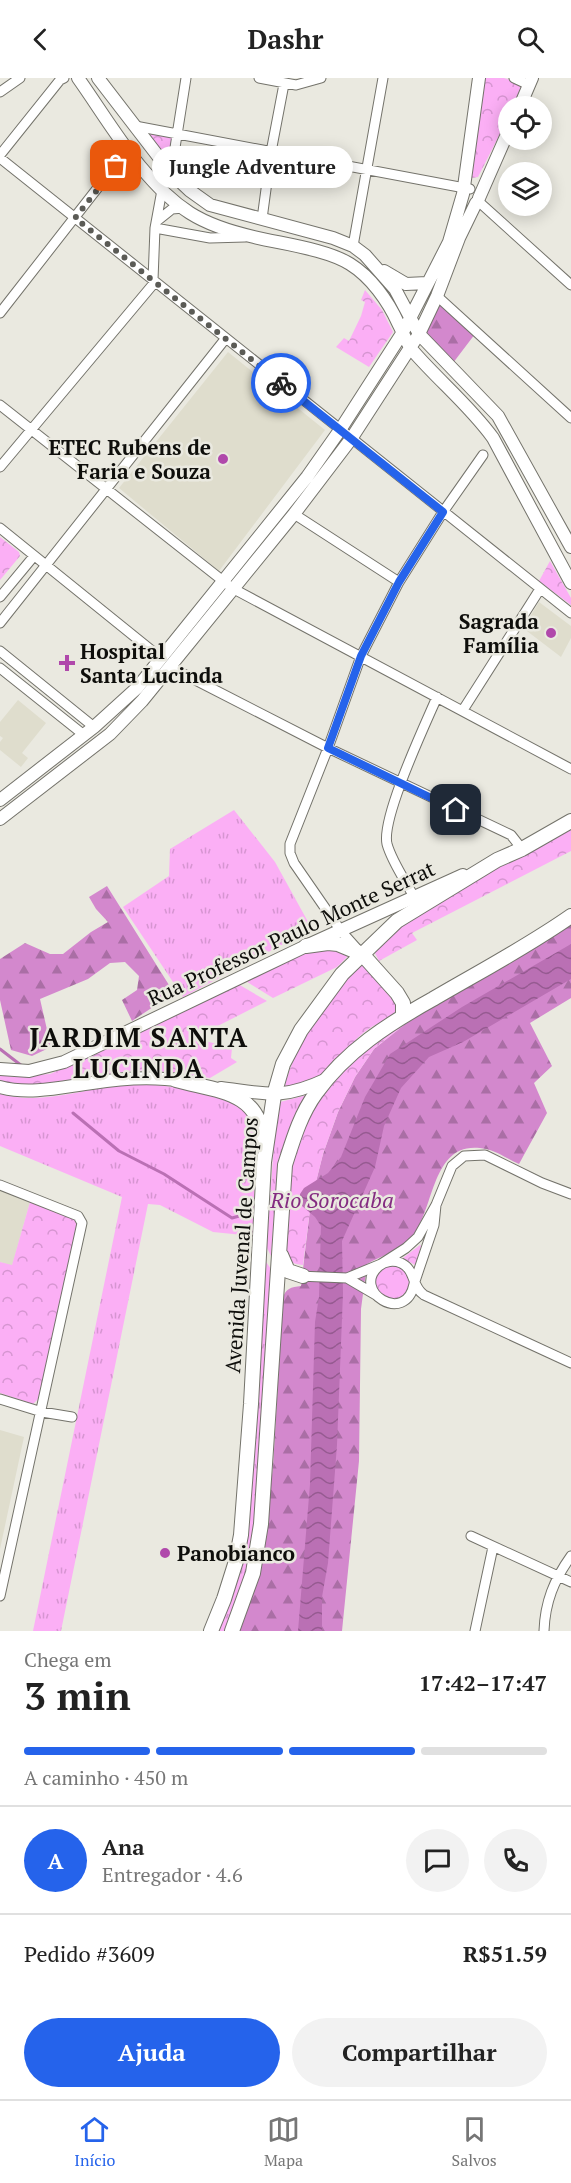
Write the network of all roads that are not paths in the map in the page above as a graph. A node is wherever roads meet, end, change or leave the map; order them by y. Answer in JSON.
{"nodes":[{"id":1,"x":20,"y":78,"type":"edge"},
{"id":2,"x":64,"y":78,"type":"edge"},
{"id":3,"x":78,"y":78,"type":"edge"},
{"id":4,"x":98,"y":78,"type":"edge"},
{"id":5,"x":186,"y":78,"type":"edge"},
{"id":6,"x":259,"y":78,"type":"edge"},
{"id":7,"x":321,"y":78,"type":"edge"},
{"id":8,"x":383,"y":78,"type":"edge"},
{"id":9,"x":478,"y":78,"type":"edge"},
{"id":10,"x":514,"y":78,"type":"edge"},
{"id":11,"x":528,"y":80,"type":"edge"},
{"id":12,"x":284,"y":84,"type":"junction"},
{"id":13,"x":0,"y":92,"type":"edge"},
{"id":14,"x":523,"y":96,"type":"edge"},
{"id":15,"x":135,"y":126,"type":"junction"},
{"id":16,"x":176,"y":133,"type":"junction"},
{"id":17,"x":128,"y":149,"type":"junction"},
{"id":18,"x":498,"y":149,"type":"edge"},
{"id":19,"x":270,"y":152,"type":"junction"},
{"id":20,"x":0,"y":157,"type":"edge"},
{"id":21,"x":366,"y":170,"type":"junction"},
{"id":22,"x":171,"y":173,"type":"junction"},
{"id":23,"x":162,"y":190,"type":"junction"},
{"id":24,"x":470,"y":196,"type":"junction"},
{"id":25,"x":184,"y":208,"type":"junction"},
{"id":26,"x":75,"y":218,"type":"junction"},
{"id":27,"x":262,"y":219,"type":"junction"},
{"id":28,"x":156,"y":225,"type":"junction"},
{"id":29,"x":254,"y":237,"type":"junction"},
{"id":30,"x":353,"y":246,"type":"junction"},
{"id":31,"x":375,"y":266,"type":"junction"},
{"id":32,"x":154,"y":280,"type":"junction"},
{"id":33,"x":427,"y":283,"type":"junction"},
{"id":34,"x":570,"y":283,"type":"edge"},
{"id":35,"x":437,"y":296,"type":"junction"},
{"id":36,"x":0,"y":313,"type":"edge"},
{"id":37,"x":410,"y":315,"type":"junction"},
{"id":38,"x":402,"y":332,"type":"junction"},
{"id":39,"x":418,"y":334,"type":"junction"},
{"id":40,"x":225,"y":338,"type":"junction"},
{"id":41,"x":411,"y":349,"type":"junction"},
{"id":42,"x":0,"y":405,"type":"edge"},
{"id":43,"x":571,"y":418,"type":"edge"},
{"id":44,"x":31,"y":430,"type":"junction"},
{"id":45,"x":340,"y":430,"type":"junction"},
{"id":46,"x":351,"y":439,"type":"junction"},
{"id":47,"x":483,"y":455,"type":"dead end"},
{"id":48,"x":0,"y":467,"type":"edge"},
{"id":49,"x":107,"y":490,"type":"junction"},
{"id":50,"x":443,"y":512,"type":"junction"},
{"id":51,"x":294,"y":514,"type":"junction"},
{"id":52,"x":557,"y":522,"type":"junction"},
{"id":53,"x":570,"y":524,"type":"edge"},
{"id":54,"x":0,"y":528,"type":"edge"},
{"id":55,"x":571,"y":547,"type":"edge"},
{"id":56,"x":34,"y":556,"type":"junction"},
{"id":57,"x":46,"y":566,"type":"junction"},
{"id":58,"x":399,"y":582,"type":"junction"},
{"id":59,"x":571,"y":583,"type":"edge"},
{"id":60,"x":227,"y":585,"type":"junction"},
{"id":61,"x":540,"y":589,"type":"junction"},
{"id":62,"x":0,"y":597,"type":"edge"},
{"id":63,"x":571,"y":613,"type":"edge"},
{"id":64,"x":0,"y":623,"type":"edge"},
{"id":65,"x":0,"y":651,"type":"edge"},
{"id":66,"x":361,"y":656,"type":"junction"},
{"id":67,"x":165,"y":663,"type":"junction"},
{"id":68,"x":0,"y":668,"type":"edge"},
{"id":69,"x":437,"y":697,"type":"junction"},
{"id":70,"x":463,"y":711,"type":"junction"},
{"id":71,"x":89,"y":731,"type":"junction"},
{"id":72,"x":328,"y":748,"type":"junction"},
{"id":73,"x":571,"y":769,"type":"edge"},
{"id":74,"x":401,"y":784,"type":"junction"},
{"id":75,"x":0,"y":800,"type":"edge"},
{"id":76,"x":0,"y":819,"type":"edge"},
{"id":77,"x":571,"y":821,"type":"edge"},
{"id":78,"x":522,"y":849,"type":"junction"},
{"id":79,"x":497,"y":860,"type":"junction"},
{"id":80,"x":414,"y":897,"type":"junction"},
{"id":81,"x":571,"y":916,"type":"edge"},
{"id":82,"x":341,"y":931,"type":"junction"},
{"id":83,"x":306,"y":946,"type":"junction"},
{"id":84,"x":362,"y":954,"type":"junction"},
{"id":85,"x":403,"y":1016,"type":"junction"},
{"id":86,"x":0,"y":1069,"type":"edge"},
{"id":87,"x":328,"y":1078,"type":"junction"},
{"id":88,"x":176,"y":1080,"type":"junction"},
{"id":89,"x":0,"y":1087,"type":"edge"},
{"id":90,"x":274,"y":1095,"type":"junction"},
{"id":91,"x":264,"y":1162,"type":"junction"},
{"id":92,"x":0,"y":1185,"type":"edge"},
{"id":93,"x":571,"y":1194,"type":"edge"},
{"id":94,"x":436,"y":1205,"type":"junction"},
{"id":95,"x":260,"y":1242,"type":"junction"},
{"id":96,"x":280,"y":1252,"type":"junction"},
{"id":97,"x":381,"y":1264,"type":"junction"},
{"id":98,"x":279,"y":1275,"type":"junction"},
{"id":99,"x":303,"y":1276,"type":"junction"},
{"id":100,"x":347,"y":1278,"type":"junction"},
{"id":101,"x":414,"y":1284,"type":"junction"},
{"id":102,"x":278,"y":1293,"type":"junction"},
{"id":103,"x":376,"y":1295,"type":"junction"},
{"id":104,"x":571,"y":1363,"type":"edge"},
{"id":105,"x":0,"y":1399,"type":"edge"},
{"id":106,"x":42,"y":1412,"type":"junction"},
{"id":107,"x":72,"y":1417,"type":"dead end"},
{"id":108,"x":471,"y":1536,"type":"dead end"},
{"id":109,"x":493,"y":1546,"type":"junction"},
{"id":110,"x":571,"y":1556,"type":"edge"},
{"id":111,"x":557,"y":1575,"type":"junction"},
{"id":112,"x":571,"y":1582,"type":"edge"},
{"id":113,"x":0,"y":1596,"type":"edge"},
{"id":114,"x":211,"y":1631,"type":"edge"},
{"id":115,"x":232,"y":1631,"type":"edge"},
{"id":116,"x":475,"y":1631,"type":"edge"},
{"id":117,"x":544,"y":1631,"type":"edge"}],
"edges":[{"from":1,"to":13,"type":"street"},
{"from":2,"to":20,"type":"street"},
{"from":3,"to":17,"type":"main road"},
{"from":4,"to":15,"type":"main road"},
{"from":5,"to":16,"type":"street"},
{"from":6,"to":12,"type":"street"},
{"from":7,"to":12,"type":"street"},
{"from":8,"to":21,"type":"street"},
{"from":9,"to":24,"type":"main road"},
{"from":10,"to":11,"type":"street"},
{"from":11,"to":14,"type":"main road"},
{"from":12,"to":19,"type":"street"},
{"from":15,"to":16,"type":"street"},
{"from":15,"to":22,"type":"main road"},
{"from":16,"to":19,"type":"street"},
{"from":16,"to":22,"type":"street"},
{"from":17,"to":23,"type":"main road"},
{"from":17,"to":26,"type":"street"},
{"from":18,"to":24,"type":"main road"},
{"from":19,"to":21,"type":"street"},
{"from":19,"to":27,"type":"street"},
{"from":20,"to":26,"type":"street"},
{"from":21,"to":24,"type":"street"},
{"from":21,"to":30,"type":"street"},
{"from":22,"to":27,"type":"main road"},
{"from":23,"to":25,"type":"main road"},
{"from":23,"to":28,"type":"street"},
{"from":24,"to":33,"type":"main road"},
{"from":24,"to":34,"type":"street"},
{"from":24,"to":35,"type":"main road"},
{"from":25,"to":28,"type":"street"},
{"from":25,"to":29,"type":"main road"},
{"from":26,"to":32,"type":"street"},
{"from":26,"to":36,"type":"street"},
{"from":27,"to":30,"type":"main road"},
{"from":28,"to":29,"type":"street"},
{"from":28,"to":32,"type":"street"},
{"from":29,"to":38,"type":"main road"},
{"from":30,"to":31,"type":"main road"},
{"from":31,"to":33,"type":"main road"},
{"from":31,"to":37,"type":"main road"},
{"from":32,"to":40,"type":"street"},
{"from":32,"to":44,"type":"street"},
{"from":33,"to":37,"type":"main road"},
{"from":35,"to":39,"type":"main road"},
{"from":35,"to":43,"type":"street"},
{"from":37,"to":38,"type":"main road"},
{"from":37,"to":39,"type":"main road"},
{"from":38,"to":41,"type":"main road"},
{"from":38,"to":45,"type":"main road"},
{"from":39,"to":41,"type":"main road"},
{"from":39,"to":52,"type":"main road"},
{"from":40,"to":45,"type":"street"},
{"from":40,"to":49,"type":"street"},
{"from":41,"to":46,"type":"main road"},
{"from":41,"to":59,"type":"main road"},
{"from":42,"to":44,"type":"street"},
{"from":44,"to":48,"type":"street"},
{"from":44,"to":49,"type":"street"},
{"from":45,"to":46,"type":"street"},
{"from":45,"to":60,"type":"main road"},
{"from":46,"to":50,"type":"street"},
{"from":46,"to":51,"type":"main road"},
{"from":47,"to":50,"type":"street"},
{"from":49,"to":57,"type":"street"},
{"from":49,"to":60,"type":"street"},
{"from":50,"to":58,"type":"street"},
{"from":50,"to":61,"type":"street"},
{"from":51,"to":58,"type":"street"},
{"from":51,"to":60,"type":"main road"},
{"from":52,"to":53,"type":"street"},
{"from":52,"to":55,"type":"main road"},
{"from":54,"to":56,"type":"street"},
{"from":56,"to":57,"type":"street"},
{"from":56,"to":62,"type":"street"},
{"from":57,"to":64,"type":"street"},
{"from":57,"to":67,"type":"street"},
{"from":58,"to":66,"type":"street"},
{"from":60,"to":66,"type":"street"},
{"from":60,"to":67,"type":"main road"},
{"from":61,"to":63,"type":"street"},
{"from":61,"to":70,"type":"street"},
{"from":65,"to":71,"type":"street"},
{"from":66,"to":69,"type":"street"},
{"from":66,"to":72,"type":"street"},
{"from":67,"to":71,"type":"main road"},
{"from":67,"to":72,"type":"street"},
{"from":67,"to":76,"type":"main road"},
{"from":68,"to":71,"type":"street"},
{"from":69,"to":70,"type":"street"},
{"from":69,"to":74,"type":"street"},
{"from":70,"to":73,"type":"street"},
{"from":71,"to":75,"type":"main road"},
{"from":72,"to":74,"type":"street"},
{"from":72,"to":82,"type":"street"},
{"from":74,"to":78,"type":"street"},
{"from":74,"to":80,"type":"street"},
{"from":77,"to":78,"type":"highway","name":"Avenida Juvenal de Campos"},
{"from":78,"to":79,"type":"highway","name":"Avenida Juvenal de Campos"},
{"from":79,"to":80,"type":"main road","name":"Rua Professor Paulo Monte Serrat"},
{"from":79,"to":84,"type":"highway","name":"Avenida Juvenal de Campos"},
{"from":80,"to":82,"type":"main road","name":"Rua Professor Paulo Monte Serrat"},
{"from":81,"to":85,"type":"highway","name":"Avenida Juvenal de Campos"},
{"from":82,"to":83,"type":"main road","name":"Rua Professor Paulo Monte Serrat"},
{"from":82,"to":84,"type":"street"},
{"from":83,"to":84,"type":"highway"},
{"from":83,"to":86,"type":"main road","name":"Rua Professor Paulo Monte Serrat"},
{"from":84,"to":85,"type":"highway"},
{"from":84,"to":90,"type":"highway","name":"Avenida Juvenal de Campos"},
{"from":85,"to":87,"type":"highway","name":"Avenida Juvenal de Campos"},
{"from":87,"to":90,"type":"main road"},
{"from":87,"to":96,"type":"highway","name":"Avenida Juvenal de Campos"},
{"from":88,"to":89,"type":"main road"},
{"from":88,"to":90,"type":"main road"},
{"from":88,"to":91,"type":"highway"},
{"from":90,"to":91,"type":"highway","name":"Avenida Juvenal de Campos"},
{"from":91,"to":95,"type":"highway","name":"Avenida Juvenal de Campos"},
{"from":92,"to":106,"type":"street"},
{"from":93,"to":94,"type":"street"},
{"from":94,"to":97,"type":"street"},
{"from":94,"to":101,"type":"street"},
{"from":95,"to":98,"type":"highway"},
{"from":95,"to":114,"type":"highway","name":"Avenida Juvenal de Campos"},
{"from":96,"to":98,"type":"highway","name":"Avenida Juvenal de Campos"},
{"from":96,"to":99,"type":"highway"},
{"from":97,"to":100,"type":"street"},
{"from":97,"to":101,"type":"street"},
{"from":97,"to":103,"type":"street"},
{"from":98,"to":99,"type":"street"},
{"from":98,"to":102,"type":"highway","name":"Avenida Juvenal de Campos"},
{"from":99,"to":100,"type":"street"},
{"from":99,"to":102,"type":"highway"},
{"from":100,"to":103,"type":"street"},
{"from":101,"to":103,"type":"street"},
{"from":101,"to":104,"type":"street"},
{"from":102,"to":115,"type":"highway","name":"Avenida Juvenal de Campos"},
{"from":105,"to":106,"type":"street"},
{"from":106,"to":107,"type":"street"},
{"from":106,"to":113,"type":"street"},
{"from":108,"to":109,"type":"street"},
{"from":109,"to":111,"type":"street"},
{"from":109,"to":116,"type":"street"},
{"from":110,"to":111,"type":"street"},
{"from":111,"to":112,"type":"street"},
{"from":111,"to":117,"type":"street"}]}
